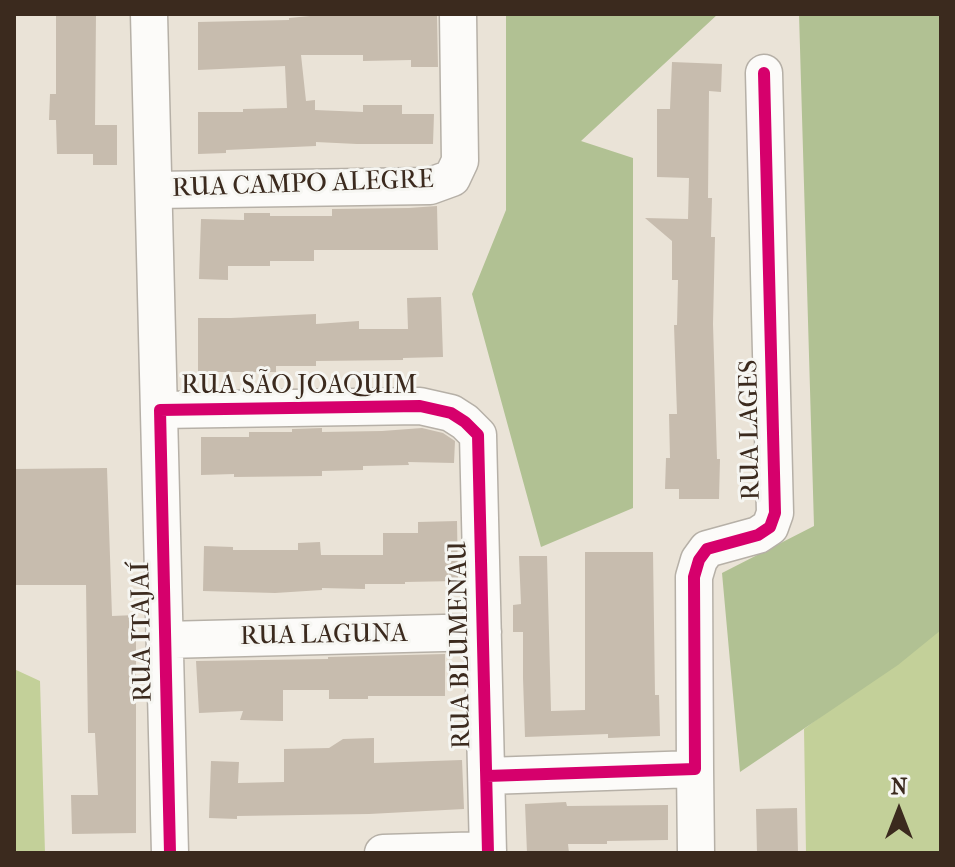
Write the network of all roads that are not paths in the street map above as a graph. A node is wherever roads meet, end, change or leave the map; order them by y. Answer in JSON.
{"nodes":[{"id":1,"x":149,"y":14,"type":"edge"},
{"id":2,"x":458,"y":14,"type":"edge"},
{"id":3,"x":764,"y":73,"type":"dead end"},
{"id":4,"x":154,"y":190,"type":"junction"},
{"id":5,"x":160,"y":410,"type":"junction"},
{"id":6,"x":478,"y":435,"type":"joint"},
{"id":7,"x":483,"y":632,"type":"junction"},
{"id":8,"x":165,"y":640,"type":"junction"},
{"id":9,"x":695,"y":769,"type":"junction"},
{"id":10,"x":487,"y":776,"type":"junction"},
{"id":11,"x":488,"y":851,"type":"edge"},
{"id":12,"x":170,"y":853,"type":"edge"},
{"id":13,"x":383,"y":853,"type":"edge"},
{"id":14,"x":696,"y":853,"type":"edge"}],
"edges":[{"from":1,"to":4,"type":"street","name":"RUA ITAJAÍ"},
{"from":2,"to":4,"type":"street","name":"RUA CAMPO ALEGRE"},
{"from":3,"to":9,"type":"street","name":"RUA LAGES"},
{"from":4,"to":5,"type":"street","name":"RUA ITAJAÍ"},
{"from":5,"to":6,"type":"street","name":"RUA SÃO JOAQUIM"},
{"from":5,"to":8,"type":"street","name":"RUA ITAJAÍ"},
{"from":6,"to":7,"type":"street","name":"RUA BLUMENAU"},
{"from":7,"to":8,"type":"street","name":"RUA LAGUNA"},
{"from":7,"to":10,"type":"street","name":"RUA BLUMENAU"},
{"from":8,"to":12,"type":"street","name":"RUA ITAJAÍ"},
{"from":9,"to":10,"type":"street"},
{"from":9,"to":14,"type":"street","name":"RUA LAGES"},
{"from":10,"to":11,"type":"street","name":"RUA BLUMENAU"},
{"from":11,"to":13,"type":"street"}]}
